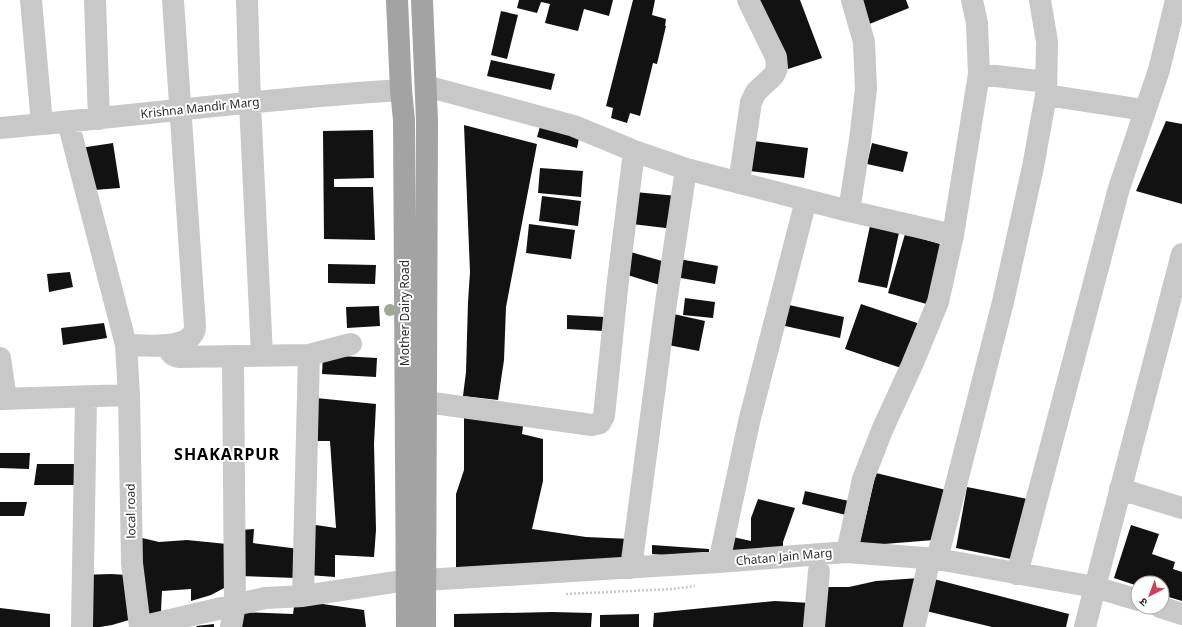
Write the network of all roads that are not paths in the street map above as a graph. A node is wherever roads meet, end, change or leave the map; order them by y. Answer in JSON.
{"nodes":[{"id":1,"x":31,"y":0,"type":"edge"},
{"id":2,"x":95,"y":0,"type":"edge"},
{"id":3,"x":172,"y":0,"type":"edge"},
{"id":4,"x":247,"y":0,"type":"edge"},
{"id":5,"x":397,"y":0,"type":"edge"},
{"id":6,"x":422,"y":0,"type":"edge"},
{"id":7,"x":748,"y":0,"type":"edge"},
{"id":8,"x":852,"y":0,"type":"edge"},
{"id":9,"x":972,"y":0,"type":"edge"},
{"id":10,"x":1040,"y":0,"type":"edge"},
{"id":11,"x":1176,"y":0,"type":"edge"},
{"id":12,"x":979,"y":74,"type":"junction"},
{"id":13,"x":426,"y":86,"type":"junction"},
{"id":14,"x":1046,"y":89,"type":"junction"},
{"id":15,"x":401,"y":90,"type":"junction"},
{"id":16,"x":250,"y":103,"type":"junction"},
{"id":17,"x":180,"y":110,"type":"junction"},
{"id":18,"x":1144,"y":110,"type":"junction"},
{"id":19,"x":99,"y":119,"type":"junction"},
{"id":20,"x":68,"y":122,"type":"junction"},
{"id":21,"x":42,"y":124,"type":"junction"},
{"id":22,"x":0,"y":128,"type":"edge"},
{"id":23,"x":634,"y":151,"type":"junction"},
{"id":24,"x":686,"y":169,"type":"junction"},
{"id":25,"x":739,"y":183,"type":"junction"},
{"id":26,"x":806,"y":200,"type":"junction"},
{"id":27,"x":849,"y":211,"type":"junction"},
{"id":28,"x":953,"y":236,"type":"junction"},
{"id":29,"x":1182,"y":254,"type":"edge"},
{"id":30,"x":351,"y":344,"type":"dead end"},
{"id":31,"x":126,"y":345,"type":"junction"},
{"id":32,"x":167,"y":345,"type":"junction"},
{"id":33,"x":262,"y":355,"type":"junction"},
{"id":34,"x":309,"y":355,"type":"junction"},
{"id":35,"x":233,"y":356,"type":"junction"},
{"id":36,"x":0,"y":358,"type":"edge"},
{"id":37,"x":129,"y":395,"type":"junction"},
{"id":38,"x":86,"y":397,"type":"junction"},
{"id":39,"x":3,"y":399,"type":"edge"},
{"id":40,"x":426,"y":402,"type":"junction"},
{"id":41,"x":1120,"y":489,"type":"junction"},
{"id":42,"x":1182,"y":508,"type":"edge"},
{"id":43,"x":847,"y":552,"type":"junction"},
{"id":44,"x":933,"y":558,"type":"junction"},
{"id":45,"x":719,"y":562,"type":"junction"},
{"id":46,"x":631,"y":568,"type":"junction"},
{"id":47,"x":819,"y":571,"type":"dead end"},
{"id":48,"x":1017,"y":574,"type":"junction"},
{"id":49,"x":416,"y":580,"type":"junction"},
{"id":50,"x":1094,"y":587,"type":"junction"},
{"id":51,"x":303,"y":596,"type":"junction"},
{"id":52,"x":1130,"y":598,"type":"edge"},
{"id":53,"x":235,"y":605,"type":"junction"},
{"id":54,"x":1170,"y":610,"type":"edge"},
{"id":55,"x":1182,"y":614,"type":"edge"},
{"id":56,"x":82,"y":627,"type":"edge"},
{"id":57,"x":140,"y":627,"type":"edge"},
{"id":58,"x":148,"y":627,"type":"edge"},
{"id":59,"x":231,"y":627,"type":"edge"},
{"id":60,"x":407,"y":627,"type":"edge"},
{"id":61,"x":425,"y":627,"type":"edge"},
{"id":62,"x":814,"y":627,"type":"edge"},
{"id":63,"x":914,"y":627,"type":"edge"},
{"id":64,"x":1086,"y":627,"type":"edge"}],
"edges":[{"from":1,"to":21,"type":"street"},
{"from":2,"to":19,"type":"street"},
{"from":3,"to":17,"type":"street"},
{"from":4,"to":16,"type":"street"},
{"from":5,"to":15,"type":"main road","name":"Mother Dairy Road"},
{"from":6,"to":13,"type":"main road","name":"Mother Dairy Road"},
{"from":7,"to":25,"type":"street"},
{"from":8,"to":27,"type":"street"},
{"from":9,"to":12,"type":"street"},
{"from":10,"to":14,"type":"street"},
{"from":11,"to":18,"type":"street"},
{"from":12,"to":14,"type":"street"},
{"from":12,"to":28,"type":"street"},
{"from":13,"to":23,"type":"street"},
{"from":13,"to":40,"type":"main road","name":"Mother Dairy Road"},
{"from":14,"to":18,"type":"street"},
{"from":14,"to":44,"type":"street"},
{"from":15,"to":16,"type":"street","name":"Krishna Mandir Marg"},
{"from":15,"to":49,"type":"main road","name":"Mother Dairy Road"},
{"from":16,"to":17,"type":"street","name":"Krishna Mandir Marg"},
{"from":16,"to":33,"type":"street"},
{"from":17,"to":19,"type":"street","name":"Krishna Mandir Marg"},
{"from":17,"to":32,"type":"street"},
{"from":18,"to":48,"type":"street"},
{"from":19,"to":20,"type":"street","name":"Krishna Mandir Marg"},
{"from":20,"to":21,"type":"street","name":"Krishna Mandir Marg"},
{"from":20,"to":31,"type":"street","name":"local road"},
{"from":21,"to":22,"type":"street","name":"Krishna Mandir Marg"},
{"from":23,"to":24,"type":"street"},
{"from":23,"to":40,"type":"street"},
{"from":24,"to":25,"type":"street"},
{"from":24,"to":46,"type":"street"},
{"from":25,"to":26,"type":"street"},
{"from":26,"to":27,"type":"street"},
{"from":26,"to":45,"type":"street"},
{"from":27,"to":28,"type":"street"},
{"from":28,"to":43,"type":"street"},
{"from":29,"to":41,"type":"street"},
{"from":30,"to":34,"type":"street"},
{"from":31,"to":32,"type":"street"},
{"from":31,"to":37,"type":"street","name":"local road"},
{"from":32,"to":35,"type":"street"},
{"from":33,"to":34,"type":"street"},
{"from":33,"to":35,"type":"street"},
{"from":34,"to":51,"type":"street"},
{"from":35,"to":53,"type":"street"},
{"from":36,"to":39,"type":"street"},
{"from":37,"to":38,"type":"street"},
{"from":37,"to":57,"type":"street","name":"local road"},
{"from":38,"to":39,"type":"street"},
{"from":38,"to":56,"type":"street"},
{"from":40,"to":49,"type":"main road","name":"Mother Dairy Road"},
{"from":41,"to":42,"type":"street"},
{"from":41,"to":50,"type":"street"},
{"from":43,"to":44,"type":"street","name":"Chatan Jain Marg"},
{"from":43,"to":45,"type":"street","name":"Chatan Jain Marg"},
{"from":44,"to":48,"type":"street","name":"Chatan Jain Marg"},
{"from":44,"to":63,"type":"street"},
{"from":45,"to":46,"type":"street","name":"Chatan Jain Marg"},
{"from":46,"to":49,"type":"street","name":"Chatan Jain Marg"},
{"from":47,"to":62,"type":"street"},
{"from":48,"to":50,"type":"street","name":"Chatan Jain Marg"},
{"from":49,"to":51,"type":"street","name":"Chatan Jain Marg"},
{"from":49,"to":60,"type":"main road","name":"Mother Dairy Road"},
{"from":49,"to":61,"type":"main road","name":"Mother Dairy Road"},
{"from":50,"to":52,"type":"street","name":"Chatan Jain Marg"},
{"from":50,"to":64,"type":"street"},
{"from":51,"to":53,"type":"street","name":"Chatan Jain Marg"},
{"from":53,"to":58,"type":"street","name":"Chatan Jain Marg"},
{"from":53,"to":59,"type":"street"},
{"from":54,"to":55,"type":"street"}]}
